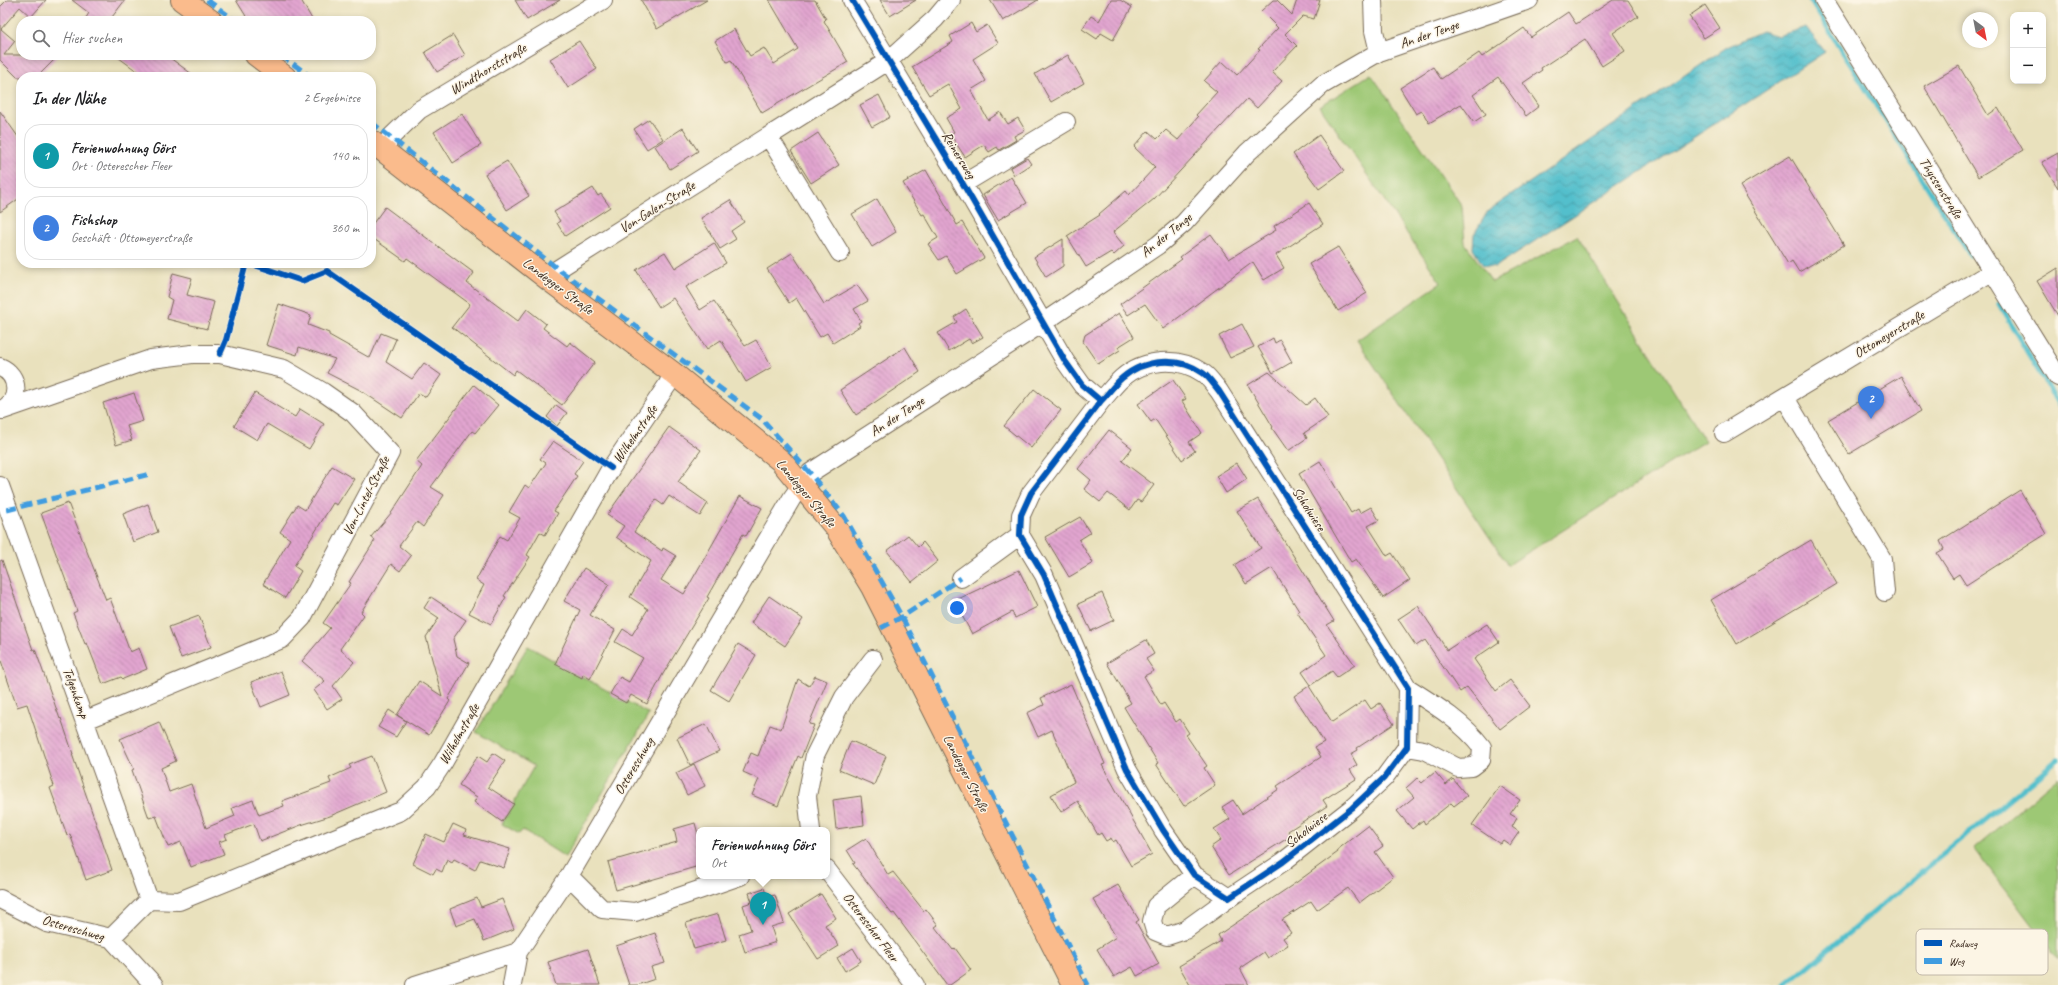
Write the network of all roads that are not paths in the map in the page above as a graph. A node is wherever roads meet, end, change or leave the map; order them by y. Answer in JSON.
{"nodes":[{"id":1,"x":603,"y":0,"type":"edge"},
{"id":2,"x":852,"y":0,"type":"edge"},
{"id":3,"x":951,"y":0,"type":"edge"},
{"id":4,"x":1373,"y":0,"type":"edge"},
{"id":5,"x":1530,"y":0,"type":"edge"},
{"id":6,"x":1824,"y":0,"type":"edge"},
{"id":7,"x":189,"y":2,"type":"edge"},
{"id":8,"x":205,"y":16,"type":"edge"},
{"id":9,"x":1379,"y":52,"type":"junction"},
{"id":10,"x":263,"y":60,"type":"edge"},
{"id":11,"x":888,"y":61,"type":"junction"},
{"id":12,"x":278,"y":72,"type":"edge"},
{"id":13,"x":1066,"y":122,"type":"dead end"},
{"id":14,"x":769,"y":137,"type":"junction"},
{"id":15,"x":377,"y":145,"type":"edge"},
{"id":16,"x":963,"y":184,"type":"junction"},
{"id":17,"x":840,"y":252,"type":"dead end"},
{"id":18,"x":1993,"y":271,"type":"junction"},
{"id":19,"x":548,"y":279,"type":"junction"},
{"id":20,"x":1044,"y":322,"type":"junction"},
{"id":21,"x":0,"y":367,"type":"edge"},
{"id":22,"x":673,"y":373,"type":"junction"},
{"id":23,"x":2058,"y":377,"type":"edge"},
{"id":24,"x":1784,"y":398,"type":"junction"},
{"id":25,"x":1101,"y":401,"type":"junction"},
{"id":26,"x":1,"y":410,"type":"edge"},
{"id":27,"x":1724,"y":433,"type":"dead end"},
{"id":28,"x":801,"y":484,"type":"junction"},
{"id":29,"x":0,"y":486,"type":"edge"},
{"id":30,"x":1020,"y":534,"type":"junction"},
{"id":31,"x":962,"y":578,"type":"dead end"},
{"id":32,"x":1885,"y":592,"type":"dead end"},
{"id":33,"x":873,"y":659,"type":"dead end"},
{"id":34,"x":1408,"y":688,"type":"junction"},
{"id":35,"x":86,"y":720,"type":"junction"},
{"id":36,"x":1408,"y":747,"type":"junction"},
{"id":37,"x":810,"y":827,"type":"edge"},
{"id":38,"x":830,"y":874,"type":"edge"},
{"id":39,"x":1194,"y":875,"type":"junction"},
{"id":40,"x":569,"y":876,"type":"junction"},
{"id":41,"x":731,"y":879,"type":"edge"},
{"id":42,"x":0,"y":898,"type":"edge"},
{"id":43,"x":1229,"y":898,"type":"junction"},
{"id":44,"x":149,"y":900,"type":"junction"},
{"id":45,"x":111,"y":938,"type":"junction"},
{"id":46,"x":518,"y":952,"type":"junction"},
{"id":47,"x":154,"y":985,"type":"edge"},
{"id":48,"x":415,"y":985,"type":"edge"},
{"id":49,"x":512,"y":985,"type":"edge"},
{"id":50,"x":915,"y":985,"type":"edge"},
{"id":51,"x":1073,"y":985,"type":"edge"}],
"edges":[{"from":1,"to":15,"type":"street","name":"Windthorststraße"},
{"from":2,"to":11,"type":"street","name":"Reinersweg"},
{"from":3,"to":11,"type":"street","name":"Von-Galen-Straße"},
{"from":4,"to":9,"type":"street"},
{"from":5,"to":9,"type":"street","name":"An der Tenge"},
{"from":6,"to":18,"type":"street","name":"Thyssenstraße"},
{"from":7,"to":8,"type":"main road"},
{"from":9,"to":20,"type":"street","name":"An der Tenge"},
{"from":10,"to":12,"type":"main road"},
{"from":11,"to":14,"type":"street","name":"Von-Galen-Straße"},
{"from":11,"to":16,"type":"street","name":"Reinersweg"},
{"from":13,"to":16,"type":"street","name":"Reinersweg"},
{"from":14,"to":17,"type":"street"},
{"from":14,"to":19,"type":"street","name":"Von-Galen-Straße"},
{"from":15,"to":19,"type":"main road","name":"Landegger Straße"},
{"from":16,"to":20,"type":"street","name":"Reinersweg"},
{"from":18,"to":23,"type":"street","name":"Thyssenstraße"},
{"from":18,"to":24,"type":"street","name":"Ottomeyerstraße"},
{"from":19,"to":22,"type":"main road","name":"Landegger Straße"},
{"from":20,"to":25,"type":"street"},
{"from":20,"to":28,"type":"street","name":"An der Tenge"},
{"from":21,"to":26,"type":"street","name":"Von-Lintel-Straße"},
{"from":22,"to":28,"type":"main road","name":"Landegger Straße"},
{"from":22,"to":44,"type":"street","name":"Wilhelmstraße"},
{"from":24,"to":27,"type":"street","name":"Ottomeyerstraße"},
{"from":24,"to":32,"type":"street"},
{"from":25,"to":30,"type":"street","name":"Scholwiese"},
{"from":25,"to":34,"type":"street","name":"Scholwiese"},
{"from":26,"to":35,"type":"street","name":"Von-Lintel-Straße"},
{"from":28,"to":40,"type":"street","name":"Ostereschweg"},
{"from":28,"to":51,"type":"main road","name":"Landegger Straße"},
{"from":29,"to":35,"type":"street","name":"Telgenkamp"},
{"from":30,"to":31,"type":"street"},
{"from":30,"to":39,"type":"street"},
{"from":33,"to":37,"type":"street"},
{"from":34,"to":36,"type":"street"},
{"from":34,"to":36,"type":"street","name":"Scholwiese"},
{"from":35,"to":44,"type":"street","name":"Telgenkamp"},
{"from":36,"to":43,"type":"street","name":"Scholwiese"},
{"from":38,"to":50,"type":"street","name":"Osterescher Fleer"},
{"from":39,"to":43,"type":"street"},
{"from":39,"to":43,"type":"street","name":"Scholwiese"},
{"from":40,"to":41,"type":"street"},
{"from":40,"to":46,"type":"street","name":"Ostereschweg"},
{"from":42,"to":45,"type":"street","name":"Ostereschweg"},
{"from":44,"to":45,"type":"street"},
{"from":45,"to":47,"type":"street","name":"Ostereschweg"},
{"from":46,"to":48,"type":"street"},
{"from":46,"to":49,"type":"street"}]}
